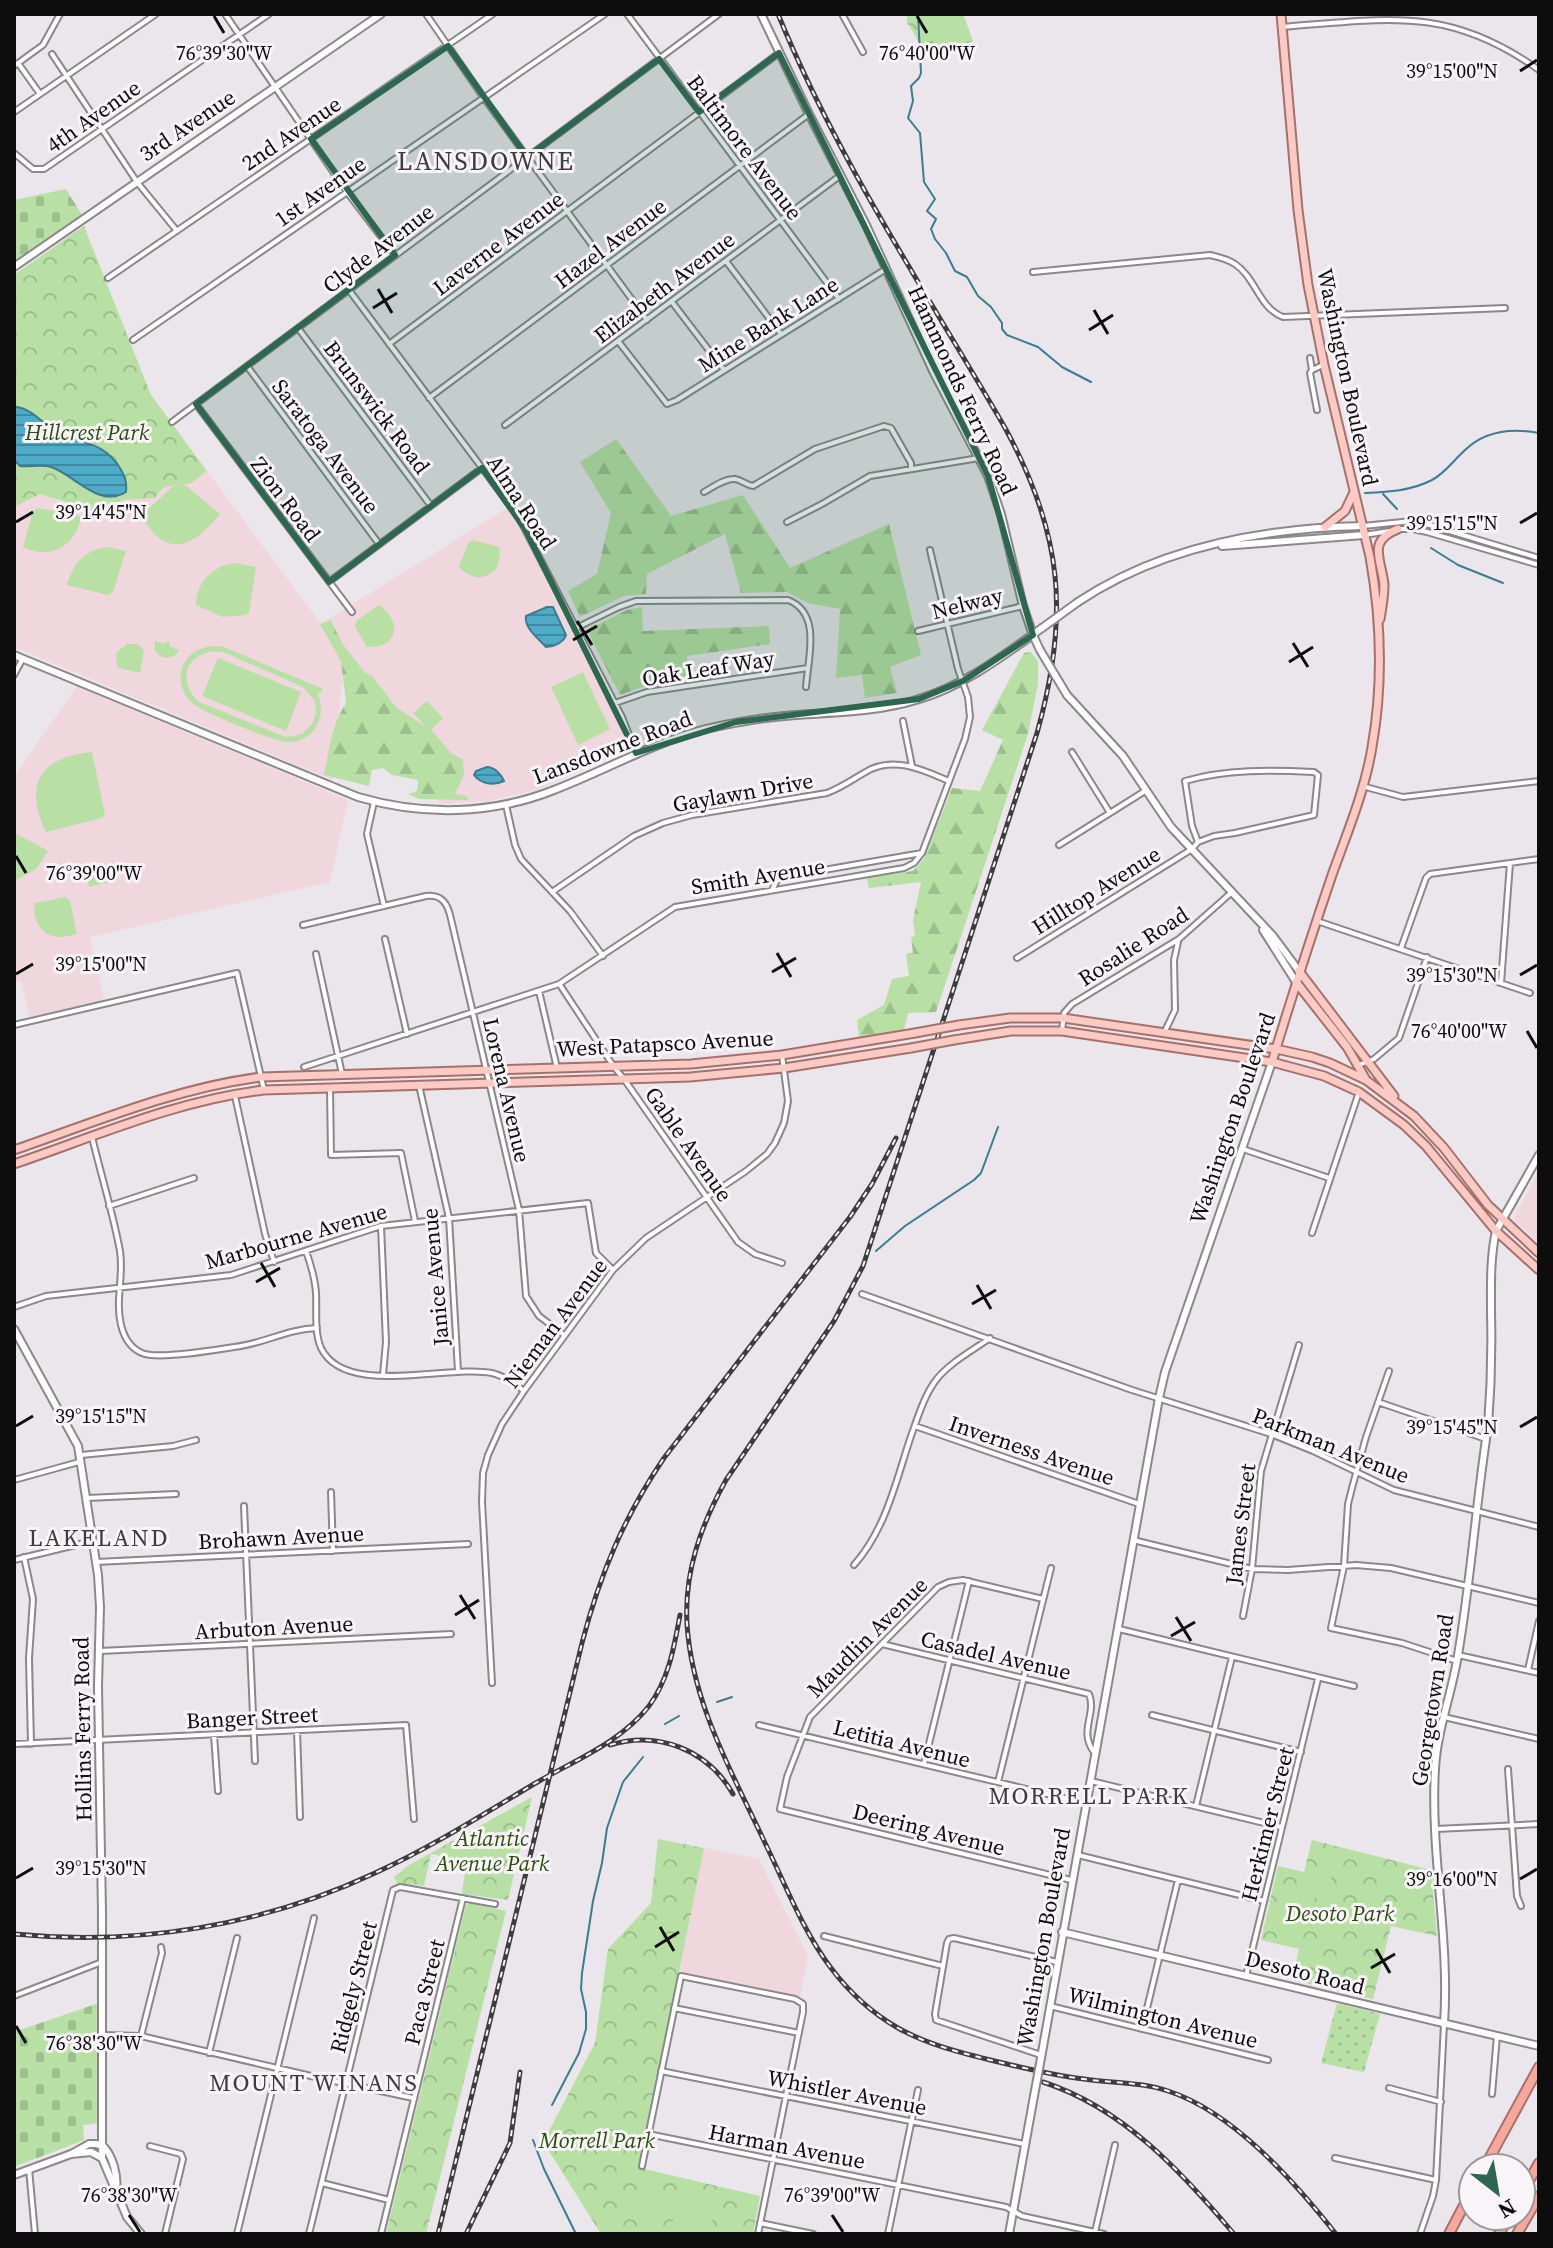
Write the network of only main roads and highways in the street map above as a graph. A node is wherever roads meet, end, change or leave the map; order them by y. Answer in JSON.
{"nodes":[{"id":1,"x":1281,"y":14,"type":"edge"},
{"id":2,"x":1355,"y":490,"type":"junction"},
{"id":3,"x":1325,"y":527,"type":"road end"},
{"id":4,"x":1398,"y":529,"type":"road end"},
{"id":5,"x":1378,"y":633,"type":"junction"},
{"id":6,"x":1299,"y":971,"type":"junction"},
{"id":7,"x":1296,"y":982,"type":"junction"},
{"id":8,"x":1276,"y":1049,"type":"junction"},
{"id":9,"x":1272,"y":1062,"type":"junction"},
{"id":10,"x":1366,"y":1080,"type":"junction"},
{"id":11,"x":1359,"y":1092,"type":"junction"},
{"id":12,"x":1400,"y":1104,"type":"junction"},
{"id":13,"x":14,"y":1150,"type":"edge"},
{"id":14,"x":14,"y":1164,"type":"edge"},
{"id":15,"x":1539,"y":1253,"type":"edge"},
{"id":16,"x":1539,"y":1270,"type":"edge"},
{"id":17,"x":1539,"y":2067,"type":"edge"},
{"id":18,"x":1493,"y":2152,"type":"edge"},
{"id":19,"x":1539,"y":2196,"type":"edge"},
{"id":20,"x":1517,"y":2234,"type":"edge"}],
"edges":[{"from":1,"to":2,"type":"main road","name":"Washington Boulevard"},
{"from":2,"to":3,"type":"main road"},
{"from":2,"to":5,"type":"main road","name":"Washington Boulevard"},
{"from":4,"to":5,"type":"main road"},
{"from":5,"to":6,"type":"main road","name":"Washington Boulevard"},
{"from":6,"to":7,"type":"main road","name":"Washington Boulevard"},
{"from":6,"to":12,"type":"main road"},
{"from":7,"to":8,"type":"main road","name":"Washington Boulevard"},
{"from":7,"to":10,"type":"main road"},
{"from":8,"to":9,"type":"main road","name":"Washington Boulevard"},
{"from":8,"to":10,"type":"main road","name":"West Patapsco Avenue"},
{"from":8,"to":13,"type":"main road","name":"West Patapsco Avenue","bridge":true},
{"from":9,"to":11,"type":"main road","name":"West Patapsco Avenue"},
{"from":9,"to":14,"type":"main road","name":"West Patapsco Avenue","bridge":true},
{"from":10,"to":11,"type":"main road"},
{"from":10,"to":12,"type":"main road","name":"West Patapsco Avenue"},
{"from":11,"to":16,"type":"main road","name":"West Patapsco Avenue"},
{"from":12,"to":15,"type":"main road"},
{"from":17,"to":18,"type":"highway"},
{"from":19,"to":20,"type":"highway"}]}
